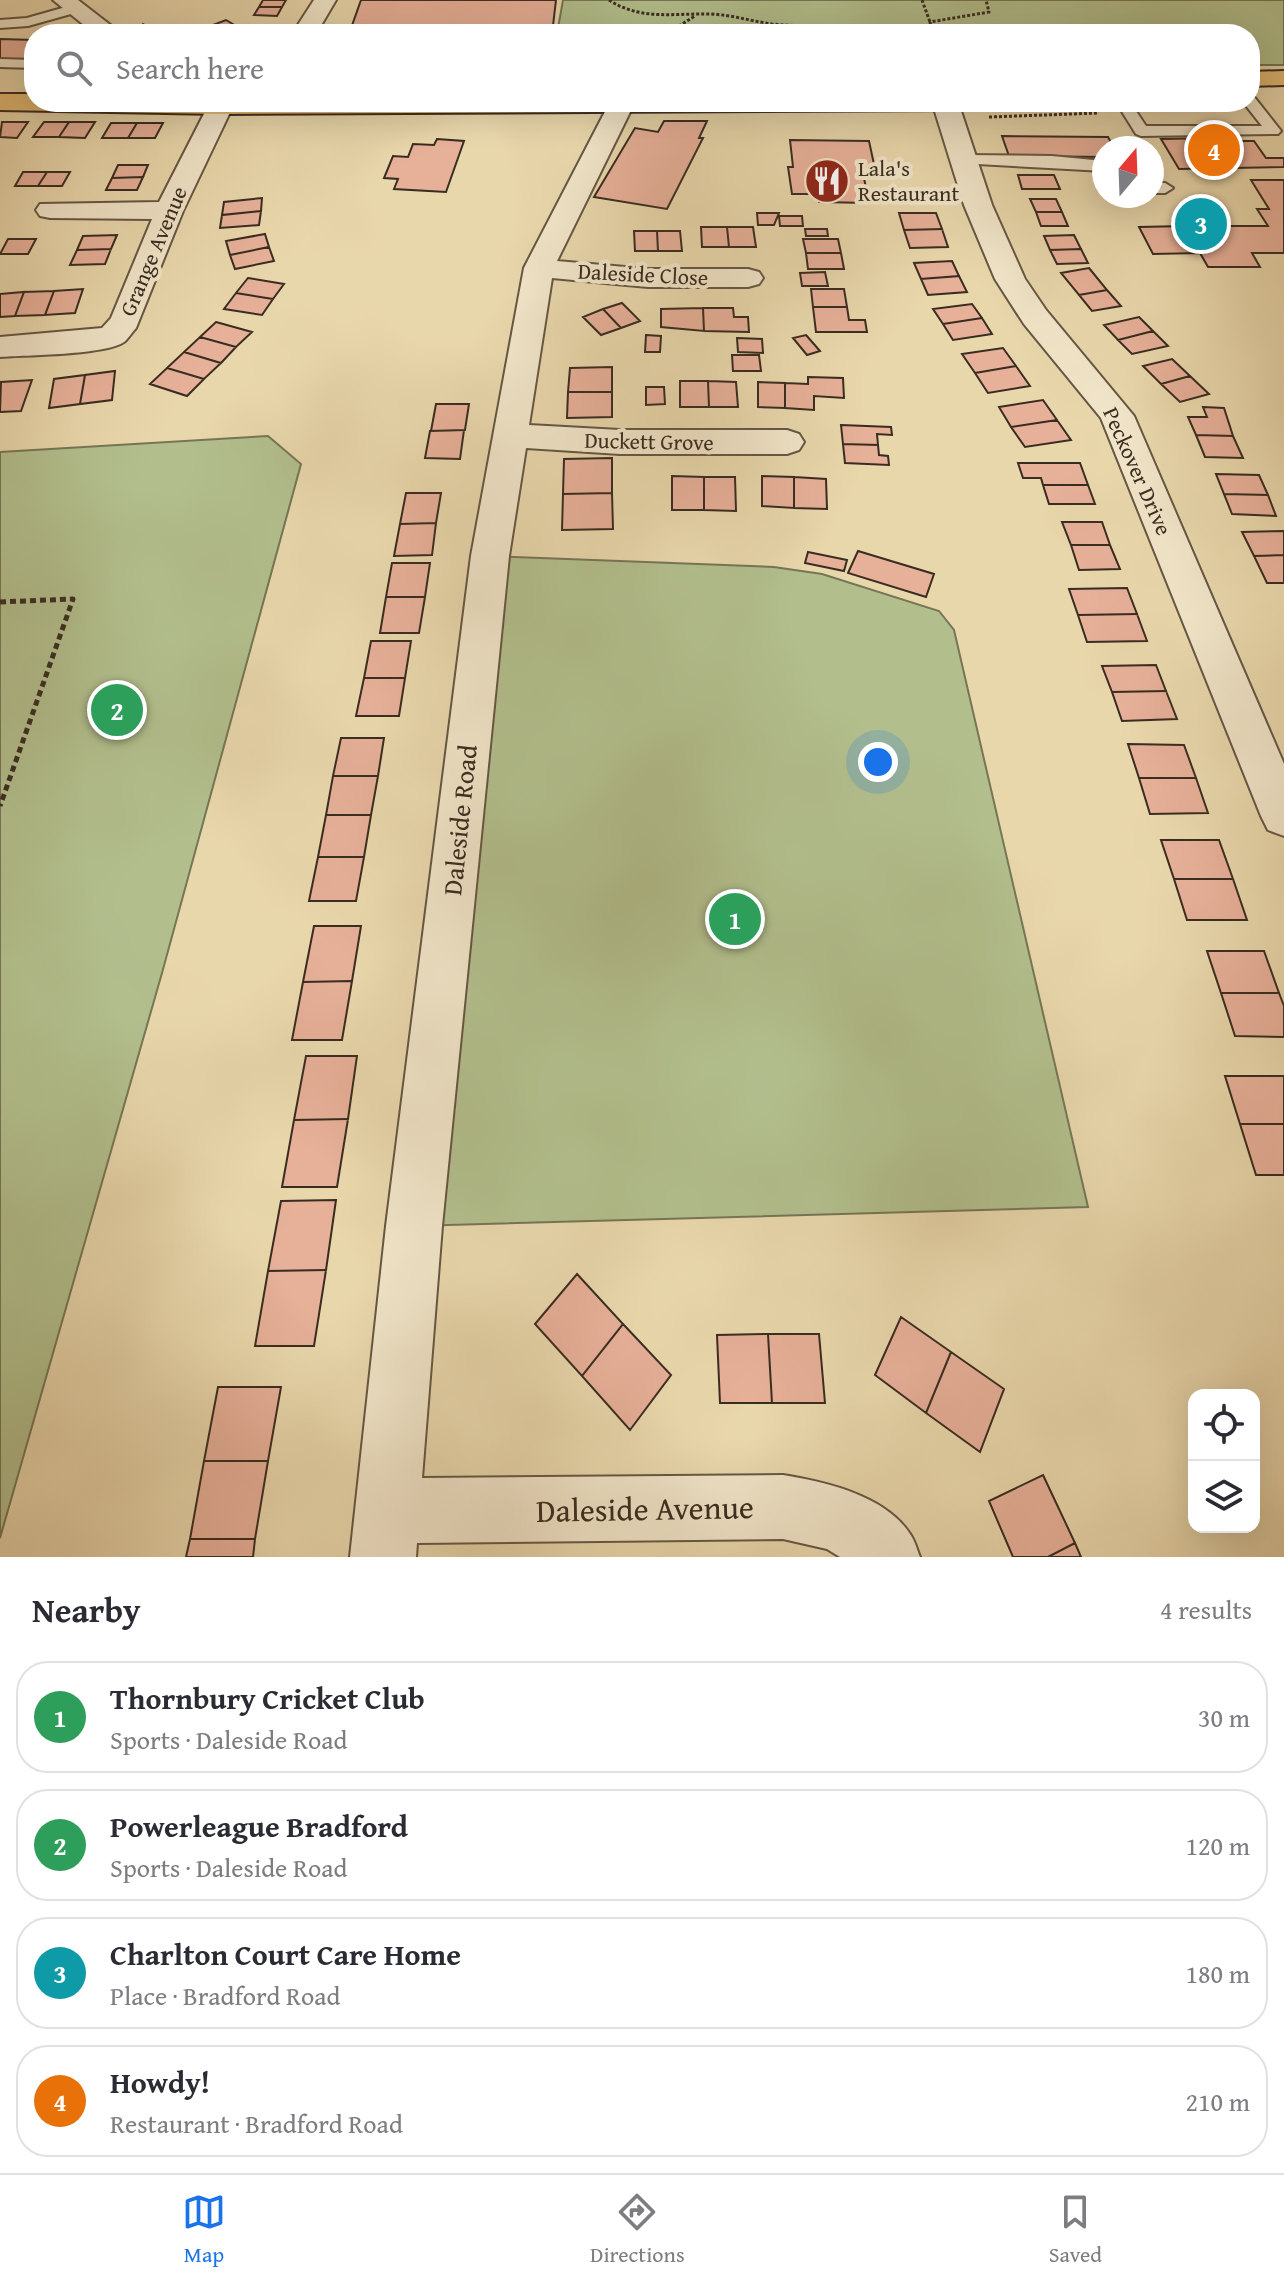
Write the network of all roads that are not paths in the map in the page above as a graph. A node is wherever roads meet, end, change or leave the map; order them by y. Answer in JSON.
{"nodes":[{"id":1,"x":325,"y":0,"type":"edge"},
{"id":2,"x":68,"y":4,"type":"edge"},
{"id":3,"x":28,"y":22,"type":"junction"},
{"id":4,"x":0,"y":24,"type":"edge"},
{"id":5,"x":30,"y":24,"type":"edge"},
{"id":6,"x":96,"y":24,"type":"edge"},
{"id":7,"x":310,"y":24,"type":"edge"},
{"id":8,"x":0,"y":63,"type":"edge"},
{"id":9,"x":24,"y":64,"type":"edge"},
{"id":10,"x":1284,"y":78,"type":"edge"},
{"id":11,"x":1260,"y":79,"type":"edge"},
{"id":12,"x":0,"y":83,"type":"edge"},
{"id":13,"x":24,"y":83,"type":"edge"},
{"id":14,"x":1260,"y":101,"type":"edge"},
{"id":15,"x":1284,"y":101,"type":"edge"},
{"id":16,"x":0,"y":102,"type":"edge"},
{"id":17,"x":24,"y":102,"type":"edge"},
{"id":18,"x":217,"y":112,"type":"edge"},
{"id":19,"x":617,"y":112,"type":"edge"},
{"id":20,"x":948,"y":112,"type":"edge"},
{"id":21,"x":1129,"y":112,"type":"edge"},
{"id":22,"x":1258,"y":112,"type":"edge"},
{"id":23,"x":965,"y":160,"type":"junction"},
{"id":24,"x":1092,"y":165,"type":"edge"},
{"id":25,"x":50,"y":210,"type":"dead end"},
{"id":26,"x":169,"y":211,"type":"junction"},
{"id":27,"x":539,"y":268,"type":"junction"},
{"id":28,"x":748,"y":278,"type":"dead end"},
{"id":29,"x":0,"y":347,"type":"edge"},
{"id":30,"x":511,"y":436,"type":"junction"},
{"id":31,"x":787,"y":442,"type":"dead end"},
{"id":32,"x":1284,"y":816,"type":"edge"},
{"id":33,"x":385,"y":1534,"type":"edge"},
{"id":34,"x":887,"y":1557,"type":"edge"}],
"edges":[{"from":1,"to":7,"type":"street"},
{"from":2,"to":3,"type":"lane"},
{"from":2,"to":6,"type":"street"},
{"from":3,"to":4,"type":"lane"},
{"from":3,"to":5,"type":"lane"},
{"from":8,"to":9,"type":"lane"},
{"from":10,"to":11,"type":"highway"},
{"from":12,"to":13,"type":"highway"},
{"from":14,"to":15,"type":"highway"},
{"from":16,"to":17,"type":"highway"},
{"from":18,"to":26,"type":"street","name":"Grange Avenue"},
{"from":19,"to":27,"type":"street","name":"Daleside Road"},
{"from":20,"to":23,"type":"street","name":"Peckover Drive"},
{"from":21,"to":22,"type":"lane"},
{"from":23,"to":24,"type":"lane"},
{"from":23,"to":32,"type":"street","name":"Peckover Drive"},
{"from":25,"to":26,"type":"street"},
{"from":26,"to":29,"type":"street","name":"Grange Avenue"},
{"from":27,"to":28,"type":"street","name":"Daleside Close"},
{"from":27,"to":30,"type":"street","name":"Daleside Road"},
{"from":30,"to":31,"type":"street","name":"Duckett Grove"},
{"from":30,"to":33,"type":"street","name":"Daleside Road"},
{"from":33,"to":34,"type":"street","name":"Daleside Avenue"}]}
